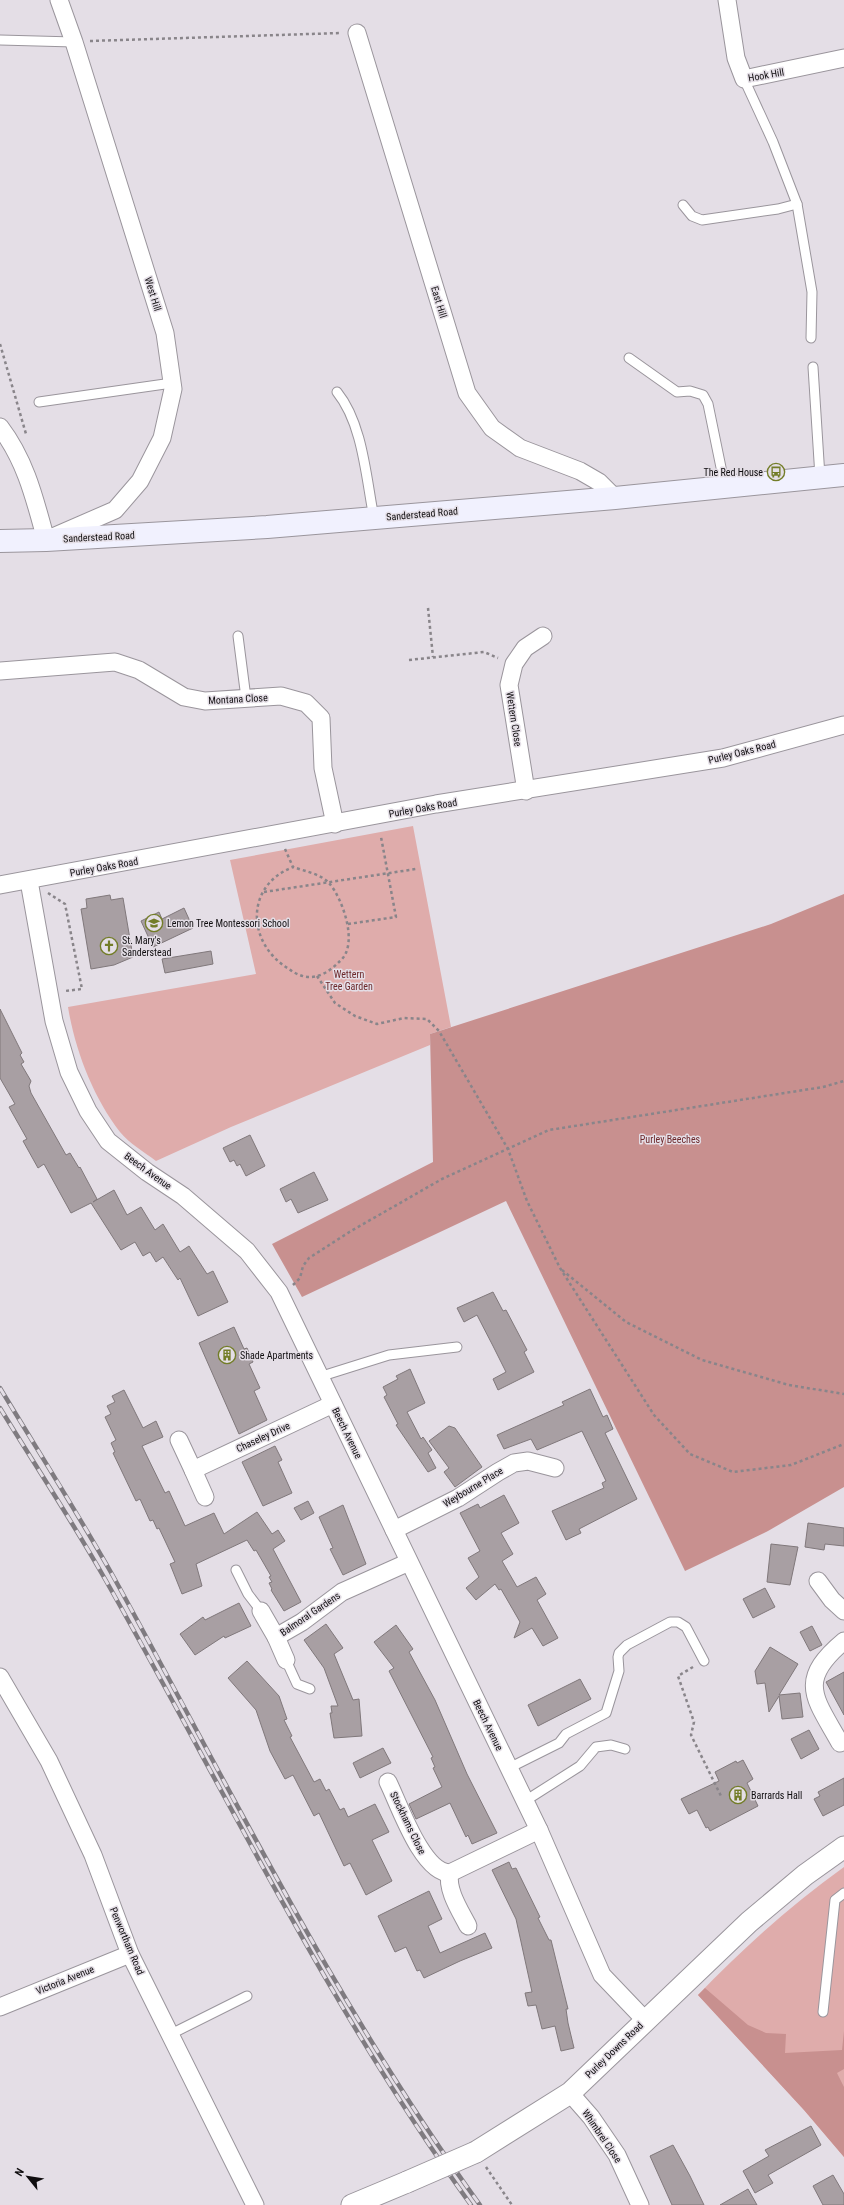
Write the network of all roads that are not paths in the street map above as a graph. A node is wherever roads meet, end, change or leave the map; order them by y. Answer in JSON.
{"nodes":[{"id":1,"x":58,"y":0,"type":"edge"},
{"id":2,"x":727,"y":0,"type":"edge"},
{"id":3,"x":357,"y":33,"type":"road end"},
{"id":4,"x":0,"y":40,"type":"edge"},
{"id":5,"x":74,"y":42,"type":"junction"},
{"id":6,"x":844,"y":58,"type":"edge"},
{"id":7,"x":744,"y":79,"type":"junction"},
{"id":8,"x":797,"y":204,"type":"junction"},
{"id":9,"x":684,"y":205,"type":"dead end"},
{"id":10,"x":811,"y":338,"type":"dead end"},
{"id":11,"x":629,"y":358,"type":"dead end"},
{"id":12,"x":813,"y":367,"type":"dead end"},
{"id":13,"x":172,"y":383,"type":"junction"},
{"id":14,"x":337,"y":392,"type":"dead end"},
{"id":15,"x":39,"y":402,"type":"dead end"},
{"id":16,"x":0,"y":427,"type":"edge"},
{"id":17,"x":844,"y":475,"type":"edge"},
{"id":18,"x":820,"y":477,"type":"junction"},
{"id":19,"x":725,"y":487,"type":"junction"},
{"id":20,"x":615,"y":498,"type":"junction"},
{"id":21,"x":374,"y":518,"type":"junction"},
{"id":22,"x":46,"y":540,"type":"junction"},
{"id":23,"x":0,"y":541,"type":"edge"},
{"id":24,"x":238,"y":636,"type":"dead end"},
{"id":25,"x":543,"y":636,"type":"dead end"},
{"id":26,"x":0,"y":671,"type":"edge"},
{"id":27,"x":246,"y":698,"type":"junction"},
{"id":28,"x":844,"y":725,"type":"edge"},
{"id":29,"x":526,"y":791,"type":"junction"},
{"id":30,"x":335,"y":824,"type":"junction"},
{"id":31,"x":29,"y":881,"type":"junction"},
{"id":32,"x":0,"y":885,"type":"edge"},
{"id":33,"x":457,"y":1347,"type":"dead end"},
{"id":34,"x":320,"y":1377,"type":"junction"},
{"id":35,"x":333,"y":1404,"type":"junction"},
{"id":36,"x":178,"y":1440,"type":"dead end"},
{"id":37,"x":555,"y":1468,"type":"dead end"},
{"id":38,"x":193,"y":1470,"type":"junction"},
{"id":39,"x":205,"y":1497,"type":"dead end"},
{"id":40,"x":394,"y":1530,"type":"junction"},
{"id":41,"x":409,"y":1562,"type":"junction"},
{"id":42,"x":236,"y":1570,"type":"dead end"},
{"id":43,"x":818,"y":1581,"type":"dead end"},
{"id":44,"x":260,"y":1611,"type":"joint"},
{"id":45,"x":844,"y":1611,"type":"edge"},
{"id":46,"x":276,"y":1637,"type":"junction"},
{"id":47,"x":844,"y":1642,"type":"edge"},
{"id":48,"x":286,"y":1660,"type":"joint"},
{"id":49,"x":704,"y":1661,"type":"road end"},
{"id":50,"x":0,"y":1677,"type":"edge"},
{"id":51,"x":310,"y":1689,"type":"dead end"},
{"id":52,"x":840,"y":1743,"type":"dead end"},
{"id":53,"x":625,"y":1749,"type":"dead end"},
{"id":54,"x":509,"y":1768,"type":"junction"},
{"id":55,"x":388,"y":1782,"type":"dead end"},
{"id":56,"x":525,"y":1801,"type":"junction"},
{"id":57,"x":539,"y":1830,"type":"junction"},
{"id":58,"x":844,"y":1847,"type":"edge"},
{"id":59,"x":450,"y":1873,"type":"junction"},
{"id":60,"x":844,"y":1893,"type":"edge"},
{"id":61,"x":468,"y":1926,"type":"dead end"},
{"id":62,"x":130,"y":1954,"type":"junction"},
{"id":63,"x":247,"y":1996,"type":"dead end"},
{"id":64,"x":0,"y":2006,"type":"edge"},
{"id":65,"x":823,"y":2012,"type":"dead end"},
{"id":66,"x":645,"y":2020,"type":"junction"},
{"id":67,"x":171,"y":2034,"type":"junction"},
{"id":68,"x":570,"y":2092,"type":"junction"},
{"id":69,"x":255,"y":2205,"type":"edge"},
{"id":70,"x":352,"y":2205,"type":"edge"},
{"id":71,"x":640,"y":2205,"type":"edge"}],
"edges":[{"from":1,"to":5,"type":"street","name":"West Hill"},
{"from":2,"to":7,"type":"street","name":"Hook Hill"},
{"from":3,"to":20,"type":"street","name":"East Hill"},
{"from":4,"to":5,"type":"lane"},
{"from":5,"to":13,"type":"street","name":"West Hill"},
{"from":6,"to":7,"type":"street","name":"Hook Hill"},
{"from":7,"to":8,"type":"lane"},
{"from":8,"to":9,"type":"lane"},
{"from":8,"to":10,"type":"lane"},
{"from":11,"to":19,"type":"lane"},
{"from":12,"to":18,"type":"lane"},
{"from":13,"to":15,"type":"lane"},
{"from":13,"to":22,"type":"street","name":"West Hill"},
{"from":14,"to":21,"type":"lane"},
{"from":16,"to":22,"type":"street"},
{"from":17,"to":18,"type":"main road","name":"Sanderstead Road"},
{"from":18,"to":19,"type":"main road","name":"Sanderstead Road"},
{"from":19,"to":20,"type":"main road","name":"Sanderstead Road"},
{"from":20,"to":21,"type":"main road","name":"Sanderstead Road"},
{"from":21,"to":22,"type":"main road","name":"Sanderstead Road"},
{"from":22,"to":23,"type":"main road","name":"Sanderstead Road"},
{"from":24,"to":27,"type":"lane"},
{"from":25,"to":29,"type":"street","name":"Wettern Close"},
{"from":26,"to":27,"type":"street","name":"Montana Close"},
{"from":27,"to":30,"type":"street","name":"Montana Close"},
{"from":28,"to":29,"type":"street","name":"Purley Oaks Road"},
{"from":29,"to":30,"type":"street","name":"Purley Oaks Road"},
{"from":30,"to":31,"type":"street","name":"Purley Oaks Road"},
{"from":31,"to":32,"type":"street","name":"Purley Oaks Road"},
{"from":31,"to":34,"type":"street","name":"Beech Avenue"},
{"from":33,"to":34,"type":"lane"},
{"from":34,"to":35,"type":"street","name":"Beech Avenue"},
{"from":35,"to":38,"type":"street","name":"Chaseley Drive"},
{"from":35,"to":40,"type":"street","name":"Beech Avenue"},
{"from":36,"to":38,"type":"street"},
{"from":37,"to":40,"type":"street","name":"Weybourne Place"},
{"from":38,"to":39,"type":"street"},
{"from":40,"to":41,"type":"street","name":"Beech Avenue"},
{"from":41,"to":46,"type":"street","name":"Balmoral Gardens"},
{"from":41,"to":54,"type":"street","name":"Beech Avenue"},
{"from":42,"to":44,"type":"lane"},
{"from":43,"to":45,"type":"street"},
{"from":44,"to":46,"type":"street","name":"Balmoral Gardens"},
{"from":46,"to":48,"type":"street","name":"Balmoral Gardens"},
{"from":47,"to":52,"type":"street"},
{"from":48,"to":51,"type":"lane"},
{"from":49,"to":54,"type":"lane"},
{"from":50,"to":62,"type":"street","name":"Penwortham Road"},
{"from":53,"to":56,"type":"lane"},
{"from":54,"to":56,"type":"street","name":"Beech Avenue"},
{"from":55,"to":59,"type":"street","name":"Stockhams Close"},
{"from":56,"to":57,"type":"street","name":"Beech Avenue"},
{"from":57,"to":59,"type":"street"},
{"from":57,"to":66,"type":"street","name":"Beech Avenue"},
{"from":58,"to":66,"type":"street","name":"Purley Downs Road"},
{"from":59,"to":61,"type":"street"},
{"from":60,"to":65,"type":"lane"},
{"from":62,"to":64,"type":"street","name":"Victoria Avenue"},
{"from":62,"to":67,"type":"street","name":"Penwortham Road"},
{"from":63,"to":67,"type":"lane"},
{"from":66,"to":68,"type":"street","name":"Purley Downs Road"},
{"from":67,"to":69,"type":"street","name":"Penwortham Road"},
{"from":68,"to":70,"type":"street","name":"Purley Downs Road","bridge":true},
{"from":68,"to":71,"type":"street","name":"Whimbrel Close"}]}
